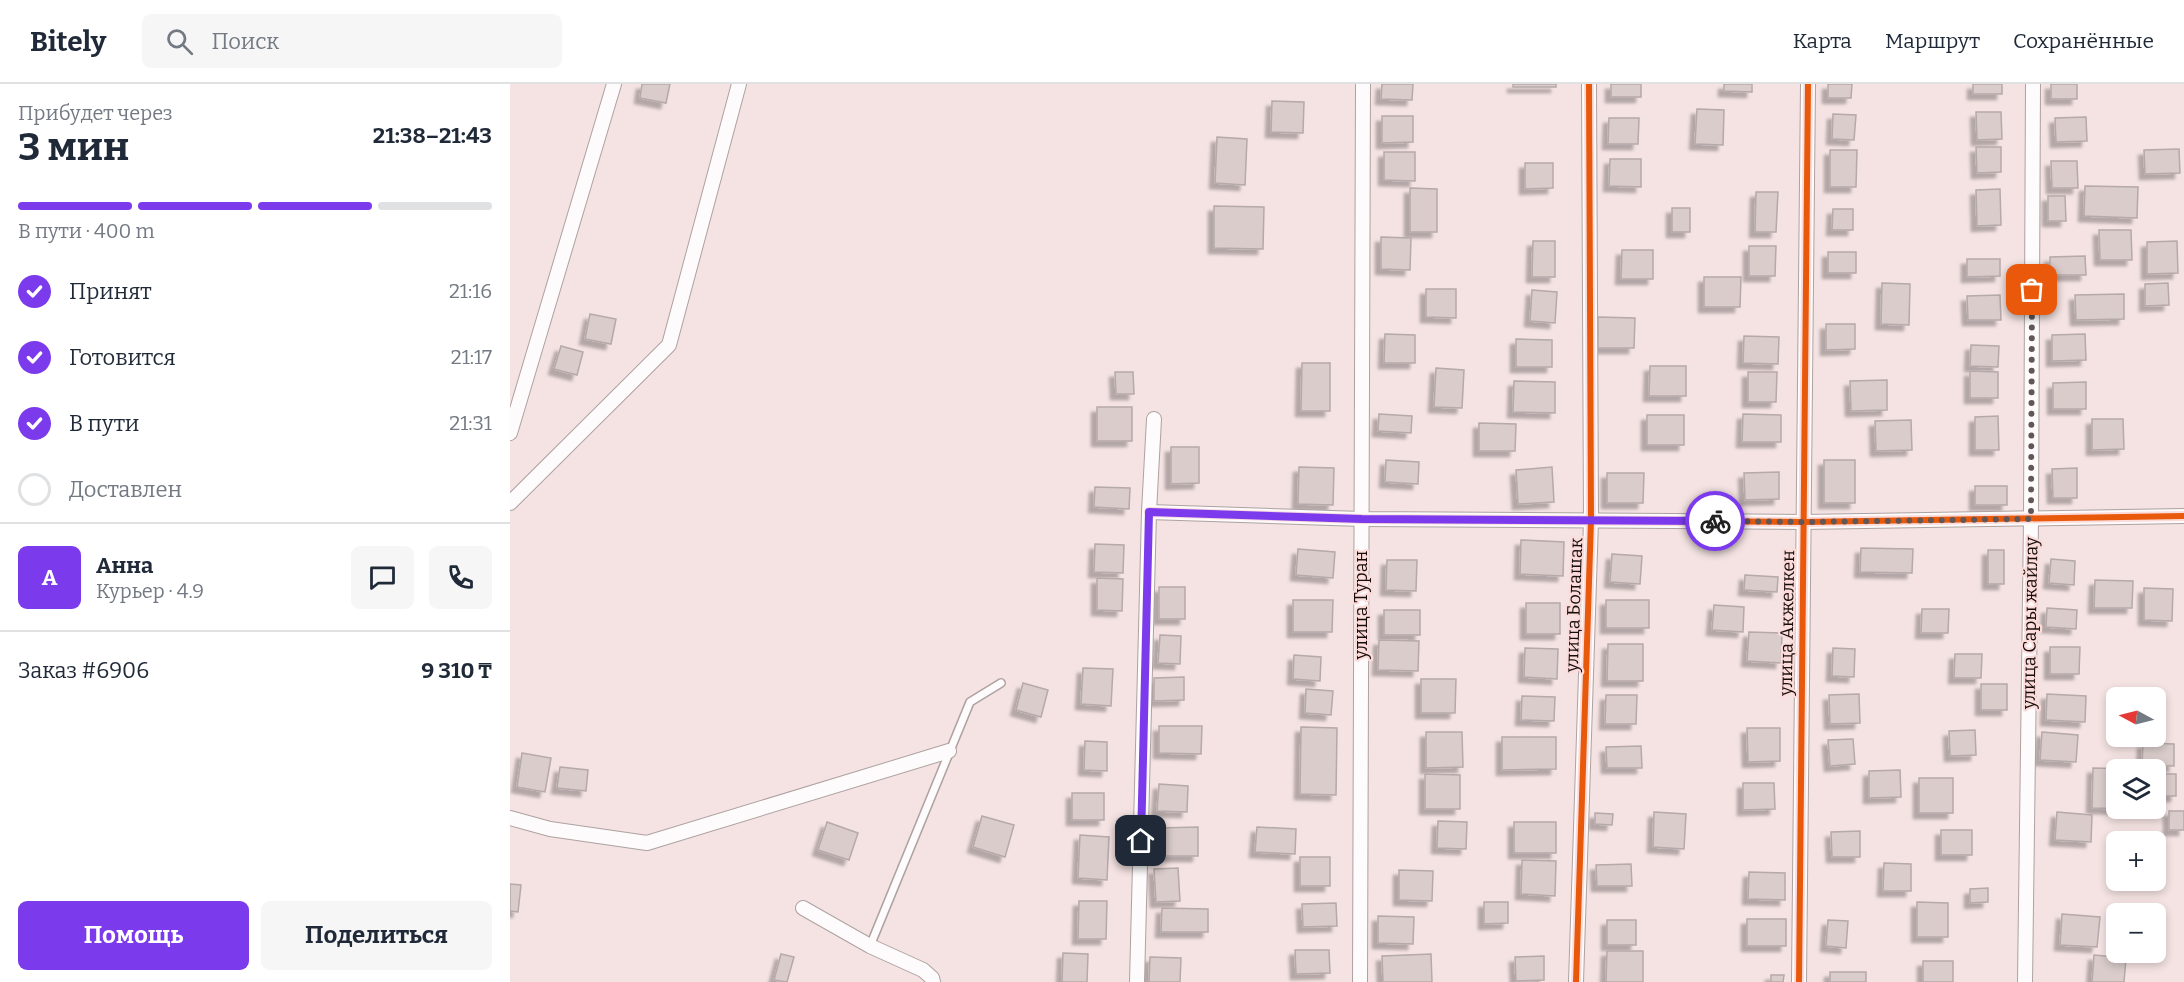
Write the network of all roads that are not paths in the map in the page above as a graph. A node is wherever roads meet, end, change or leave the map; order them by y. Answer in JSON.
{"nodes":[{"id":1,"x":614,"y":84,"type":"edge"},
{"id":2,"x":739,"y":84,"type":"edge"},
{"id":3,"x":1362,"y":84,"type":"edge"},
{"id":4,"x":1589,"y":84,"type":"edge"},
{"id":5,"x":1808,"y":84,"type":"edge"},
{"id":6,"x":2033,"y":84,"type":"edge"},
{"id":7,"x":1154,"y":419,"type":"dead end"},
{"id":8,"x":510,"y":433,"type":"edge"},
{"id":9,"x":510,"y":503,"type":"edge"},
{"id":10,"x":1149,"y":512,"type":"junction"},
{"id":11,"x":2184,"y":516,"type":"edge"},
{"id":12,"x":1362,"y":519,"type":"junction"},
{"id":13,"x":2031,"y":519,"type":"junction"},
{"id":14,"x":1592,"y":520,"type":"junction"},
{"id":15,"x":1803,"y":522,"type":"junction"},
{"id":16,"x":1001,"y":683,"type":"dead end"},
{"id":17,"x":949,"y":752,"type":"junction"},
{"id":18,"x":510,"y":819,"type":"edge"},
{"id":19,"x":803,"y":908,"type":"dead end"},
{"id":20,"x":870,"y":946,"type":"junction"},
{"id":21,"x":933,"y":982,"type":"edge"},
{"id":22,"x":1137,"y":982,"type":"edge"},
{"id":23,"x":1360,"y":982,"type":"edge"},
{"id":24,"x":1576,"y":982,"type":"edge"},
{"id":25,"x":1799,"y":982,"type":"edge"},
{"id":26,"x":2025,"y":982,"type":"edge"}],
"edges":[{"from":1,"to":8,"type":"street"},
{"from":2,"to":9,"type":"street"},
{"from":3,"to":12,"type":"street","name":"улица Туран"},
{"from":4,"to":14,"type":"street","name":"улица Болашак"},
{"from":5,"to":15,"type":"street","name":"улица Акжелкен"},
{"from":6,"to":13,"type":"street","name":"улица Сары жайлау"},
{"from":7,"to":10,"type":"street"},
{"from":10,"to":12,"type":"street"},
{"from":10,"to":22,"type":"street"},
{"from":11,"to":13,"type":"street"},
{"from":12,"to":14,"type":"street"},
{"from":12,"to":23,"type":"street","name":"улица Туран"},
{"from":13,"to":15,"type":"street"},
{"from":13,"to":26,"type":"street","name":"улица Сары жайлау"},
{"from":14,"to":15,"type":"street"},
{"from":14,"to":24,"type":"street","name":"улица Болашак"},
{"from":15,"to":25,"type":"street","name":"улица Акжелкен"},
{"from":16,"to":17,"type":"lane"},
{"from":17,"to":18,"type":"street"},
{"from":17,"to":20,"type":"lane"},
{"from":19,"to":20,"type":"street"},
{"from":20,"to":21,"type":"street"}]}
